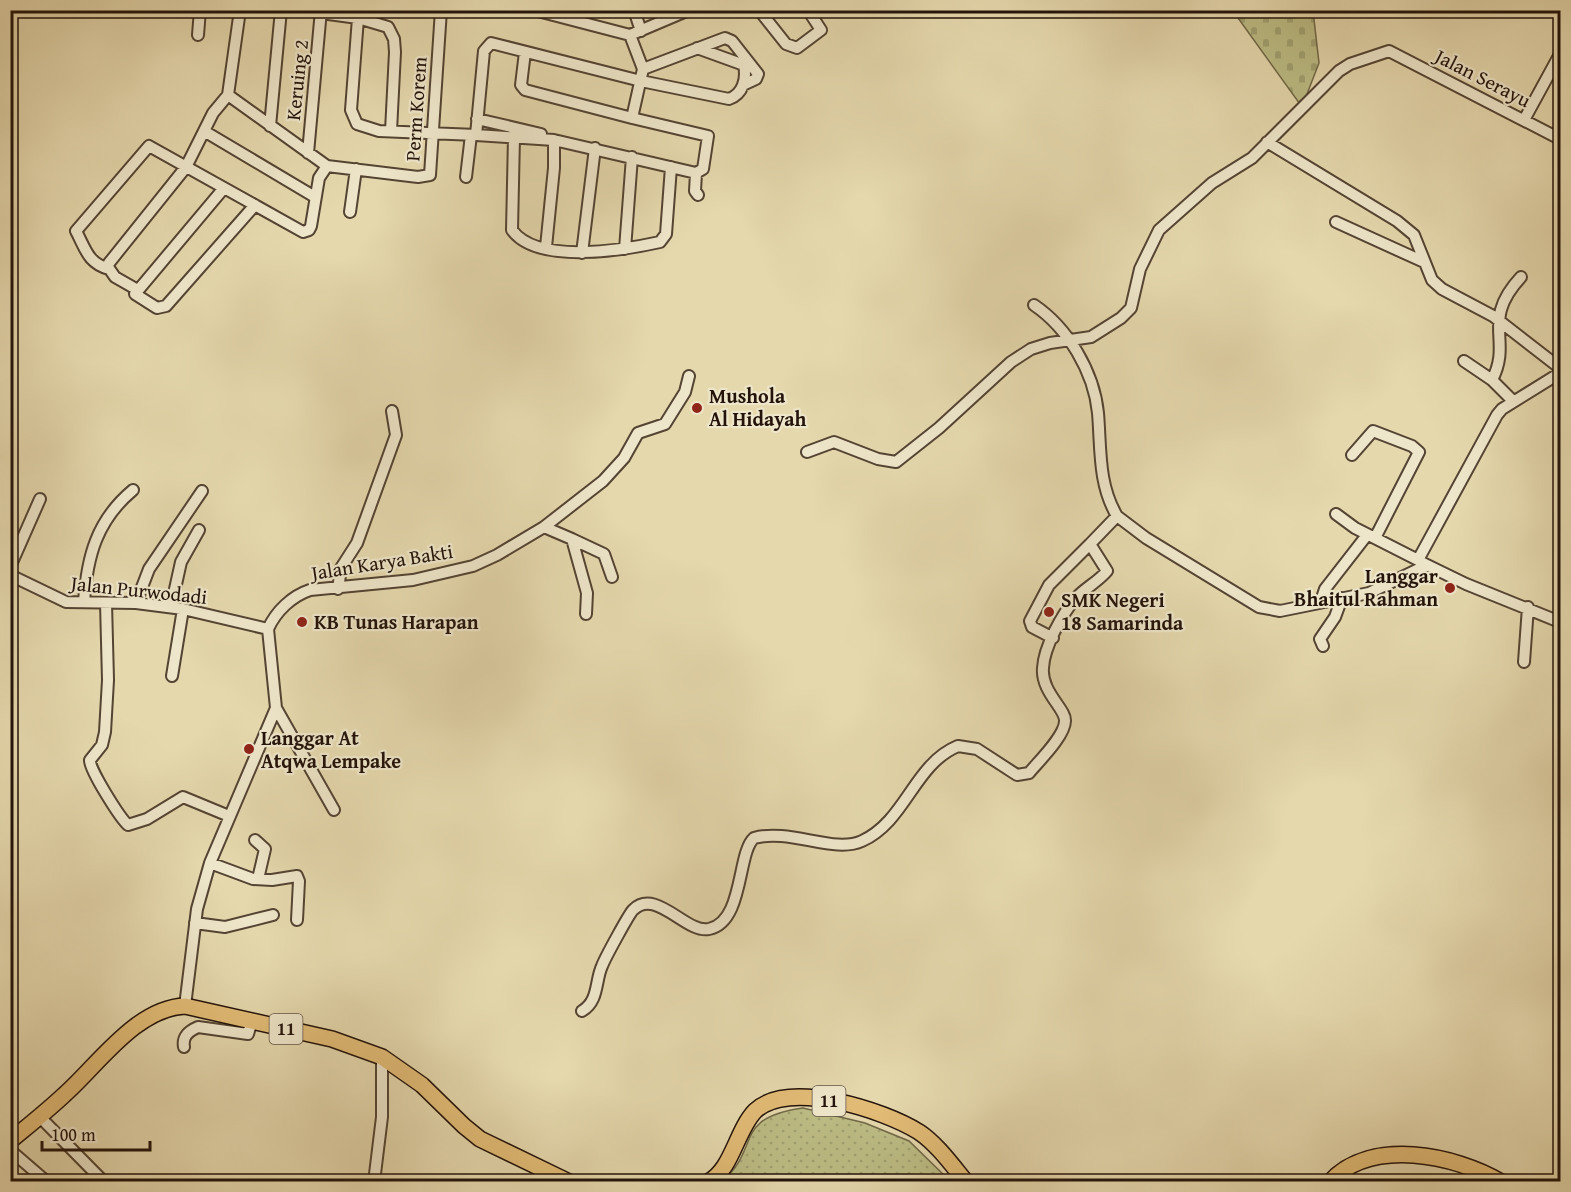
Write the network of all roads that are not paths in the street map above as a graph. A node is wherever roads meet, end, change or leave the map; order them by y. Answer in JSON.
{"nodes":[{"id":1,"x":200,"y":10,"type":"edge"},
{"id":2,"x":240,"y":10,"type":"edge"},
{"id":3,"x":281,"y":10,"type":"edge"},
{"id":4,"x":441,"y":10,"type":"edge"},
{"id":5,"x":534,"y":10,"type":"edge"},
{"id":6,"x":634,"y":10,"type":"edge"},
{"id":7,"x":689,"y":10,"type":"edge"},
{"id":8,"x":759,"y":10,"type":"edge"},
{"id":9,"x":808,"y":10,"type":"edge"},
{"id":10,"x":321,"y":12,"type":"edge"},
{"id":11,"x":358,"y":18,"type":"junction"},
{"id":12,"x":636,"y":33,"type":"junction"},
{"id":13,"x":198,"y":35,"type":"dead end"},
{"id":14,"x":697,"y":48,"type":"junction"},
{"id":15,"x":525,"y":52,"type":"junction"},
{"id":16,"x":1560,"y":54,"type":"edge"},
{"id":17,"x":746,"y":63,"type":"junction"},
{"id":18,"x":642,"y":69,"type":"junction"},
{"id":19,"x":640,"y":81,"type":"junction"},
{"id":20,"x":228,"y":95,"type":"junction"},
{"id":21,"x":632,"y":118,"type":"junction"},
{"id":22,"x":477,"y":119,"type":"junction"},
{"id":23,"x":1524,"y":120,"type":"junction"},
{"id":24,"x":270,"y":126,"type":"junction"},
{"id":25,"x":204,"y":131,"type":"junction"},
{"id":26,"x":391,"y":131,"type":"junction"},
{"id":27,"x":433,"y":133,"type":"junction"},
{"id":28,"x":474,"y":135,"type":"junction"},
{"id":29,"x":514,"y":136,"type":"junction"},
{"id":30,"x":1560,"y":139,"type":"edge"},
{"id":31,"x":553,"y":140,"type":"junction"},
{"id":32,"x":1268,"y":142,"type":"junction"},
{"id":33,"x":595,"y":148,"type":"junction"},
{"id":34,"x":308,"y":153,"type":"junction"},
{"id":35,"x":632,"y":157,"type":"junction"},
{"id":36,"x":327,"y":166,"type":"junction"},
{"id":37,"x":186,"y":167,"type":"junction"},
{"id":38,"x":671,"y":167,"type":"junction"},
{"id":39,"x":356,"y":169,"type":"junction"},
{"id":40,"x":696,"y":173,"type":"junction"},
{"id":41,"x":466,"y":177,"type":"dead end"},
{"id":42,"x":224,"y":188,"type":"junction"},
{"id":43,"x":698,"y":195,"type":"dead end"},
{"id":44,"x":315,"y":197,"type":"junction"},
{"id":45,"x":255,"y":205,"type":"junction"},
{"id":46,"x":350,"y":212,"type":"dead end"},
{"id":47,"x":1336,"y":222,"type":"dead end"},
{"id":48,"x":546,"y":247,"type":"junction"},
{"id":49,"x":625,"y":249,"type":"junction"},
{"id":50,"x":582,"y":253,"type":"junction"},
{"id":51,"x":1424,"y":262,"type":"junction"},
{"id":52,"x":110,"y":269,"type":"junction"},
{"id":53,"x":1521,"y":277,"type":"dead end"},
{"id":54,"x":136,"y":289,"type":"junction"},
{"id":55,"x":1034,"y":305,"type":"dead end"},
{"id":56,"x":1497,"y":319,"type":"junction"},
{"id":57,"x":1072,"y":340,"type":"junction"},
{"id":58,"x":1464,"y":361,"type":"dead end"},
{"id":59,"x":1560,"y":368,"type":"edge"},
{"id":60,"x":1560,"y":373,"type":"edge"},
{"id":61,"x":689,"y":376,"type":"dead end"},
{"id":62,"x":1492,"y":380,"type":"junction"},
{"id":63,"x":1514,"y":402,"type":"junction"},
{"id":64,"x":392,"y":411,"type":"dead end"},
{"id":65,"x":807,"y":452,"type":"dead end"},
{"id":66,"x":1352,"y":455,"type":"dead end"},
{"id":67,"x":133,"y":490,"type":"dead end"},
{"id":68,"x":202,"y":491,"type":"dead end"},
{"id":69,"x":40,"y":499,"type":"dead end"},
{"id":70,"x":1336,"y":514,"type":"dead end"},
{"id":71,"x":1117,"y":516,"type":"junction"},
{"id":72,"x":544,"y":527,"type":"junction"},
{"id":73,"x":199,"y":530,"type":"dead end"},
{"id":74,"x":1371,"y":537,"type":"junction"},
{"id":75,"x":572,"y":539,"type":"junction"},
{"id":76,"x":1090,"y":544,"type":"junction"},
{"id":77,"x":1422,"y":562,"type":"junction"},
{"id":78,"x":11,"y":574,"type":"edge"},
{"id":79,"x":612,"y":577,"type":"dead end"},
{"id":80,"x":338,"y":588,"type":"junction"},
{"id":81,"x":1342,"y":598,"type":"junction"},
{"id":82,"x":1321,"y":601,"type":"junction"},
{"id":83,"x":84,"y":602,"type":"junction"},
{"id":84,"x":106,"y":603,"type":"junction"},
{"id":85,"x":136,"y":603,"type":"junction"},
{"id":86,"x":1528,"y":607,"type":"junction"},
{"id":87,"x":171,"y":608,"type":"junction"},
{"id":88,"x":183,"y":609,"type":"junction"},
{"id":89,"x":586,"y":614,"type":"dead end"},
{"id":90,"x":1560,"y":622,"type":"edge"},
{"id":91,"x":268,"y":629,"type":"junction"},
{"id":92,"x":1053,"y":638,"type":"junction"},
{"id":93,"x":1323,"y":646,"type":"dead end"},
{"id":94,"x":1524,"y":662,"type":"dead end"},
{"id":95,"x":172,"y":676,"type":"dead end"},
{"id":96,"x":276,"y":708,"type":"junction"},
{"id":97,"x":334,"y":810,"type":"dead end"},
{"id":98,"x":229,"y":816,"type":"junction"},
{"id":99,"x":255,"y":840,"type":"dead end"},
{"id":100,"x":210,"y":863,"type":"junction"},
{"id":101,"x":258,"y":879,"type":"junction"},
{"id":102,"x":273,"y":915,"type":"dead end"},
{"id":103,"x":297,"y":920,"type":"dead end"},
{"id":104,"x":195,"y":922,"type":"junction"},
{"id":105,"x":186,"y":1006,"type":"junction"},
{"id":106,"x":582,"y":1011,"type":"dead end"},
{"id":107,"x":252,"y":1021,"type":"junction"},
{"id":108,"x":184,"y":1047,"type":"dead end"},
{"id":109,"x":382,"y":1057,"type":"junction"},
{"id":110,"x":39,"y":1116,"type":"junction"},
{"id":111,"x":10,"y":1141,"type":"edge"},
{"id":112,"x":10,"y":1150,"type":"edge"},
{"id":113,"x":47,"y":1182,"type":"edge"},
{"id":114,"x":104,"y":1182,"type":"edge"},
{"id":115,"x":374,"y":1182,"type":"edge"},
{"id":116,"x":569,"y":1182,"type":"edge"},
{"id":117,"x":708,"y":1182,"type":"edge"},
{"id":118,"x":966,"y":1182,"type":"edge"},
{"id":119,"x":1330,"y":1182,"type":"edge"},
{"id":120,"x":1501,"y":1182,"type":"edge"}],
"edges":[{"from":1,"to":13,"type":"street"},
{"from":2,"to":20,"type":"street"},
{"from":3,"to":24,"type":"street"},
{"from":4,"to":27,"type":"street","name":"Perm Korem"},
{"from":5,"to":12,"type":"street"},
{"from":6,"to":12,"type":"street"},
{"from":7,"to":12,"type":"street"},
{"from":8,"to":9,"type":"street"},
{"from":10,"to":11,"type":"street"},
{"from":10,"to":34,"type":"street","name":"Keruing 2"},
{"from":11,"to":26,"type":"street"},
{"from":11,"to":26,"type":"street"},
{"from":12,"to":18,"type":"street"},
{"from":14,"to":17,"type":"street"},
{"from":14,"to":17,"type":"street"},
{"from":14,"to":18,"type":"street"},
{"from":15,"to":19,"type":"street"},
{"from":15,"to":21,"type":"street"},
{"from":15,"to":22,"type":"street"},
{"from":16,"to":23,"type":"street"},
{"from":17,"to":19,"type":"street"},
{"from":18,"to":19,"type":"street"},
{"from":19,"to":21,"type":"street"},
{"from":20,"to":24,"type":"street"},
{"from":20,"to":25,"type":"street"},
{"from":21,"to":40,"type":"street"},
{"from":22,"to":28,"type":"street"},
{"from":22,"to":31,"type":"street"},
{"from":23,"to":30,"type":"street","name":"Jalan Serayu"},
{"from":23,"to":32,"type":"street","name":"Jalan Serayu"},
{"from":24,"to":34,"type":"street"},
{"from":25,"to":37,"type":"street"},
{"from":25,"to":44,"type":"street"},
{"from":26,"to":27,"type":"street"},
{"from":27,"to":28,"type":"street"},
{"from":27,"to":39,"type":"street","name":"Perm Korem"},
{"from":28,"to":29,"type":"street"},
{"from":28,"to":41,"type":"street"},
{"from":29,"to":31,"type":"street"},
{"from":29,"to":48,"type":"street"},
{"from":31,"to":33,"type":"street"},
{"from":31,"to":48,"type":"street"},
{"from":32,"to":51,"type":"street"},
{"from":32,"to":57,"type":"street"},
{"from":33,"to":35,"type":"street"},
{"from":33,"to":50,"type":"street"},
{"from":34,"to":36,"type":"street"},
{"from":35,"to":38,"type":"street"},
{"from":35,"to":49,"type":"street"},
{"from":36,"to":39,"type":"street","name":"Perm Korem"},
{"from":36,"to":44,"type":"street"},
{"from":37,"to":42,"type":"street"},
{"from":37,"to":52,"type":"street"},
{"from":37,"to":52,"type":"street"},
{"from":38,"to":40,"type":"street"},
{"from":38,"to":49,"type":"street"},
{"from":39,"to":46,"type":"street"},
{"from":40,"to":43,"type":"street"},
{"from":42,"to":45,"type":"street"},
{"from":42,"to":54,"type":"street"},
{"from":44,"to":45,"type":"street"},
{"from":45,"to":54,"type":"street"},
{"from":47,"to":51,"type":"street"},
{"from":48,"to":50,"type":"street"},
{"from":49,"to":50,"type":"street"},
{"from":51,"to":56,"type":"street"},
{"from":52,"to":54,"type":"street"},
{"from":53,"to":56,"type":"street"},
{"from":55,"to":57,"type":"street"},
{"from":56,"to":59,"type":"street"},
{"from":56,"to":62,"type":"street"},
{"from":57,"to":65,"type":"street"},
{"from":57,"to":71,"type":"street"},
{"from":58,"to":62,"type":"street"},
{"from":60,"to":63,"type":"street"},
{"from":61,"to":72,"type":"street","name":"Jalan Karya Bakti"},
{"from":62,"to":63,"type":"street"},
{"from":63,"to":77,"type":"street"},
{"from":64,"to":80,"type":"street"},
{"from":66,"to":74,"type":"street"},
{"from":67,"to":83,"type":"street"},
{"from":68,"to":85,"type":"street"},
{"from":69,"to":78,"type":"street"},
{"from":70,"to":74,"type":"street"},
{"from":71,"to":76,"type":"street"},
{"from":71,"to":82,"type":"street"},
{"from":72,"to":75,"type":"street"},
{"from":72,"to":80,"type":"street","name":"Jalan Karya Bakti"},
{"from":73,"to":87,"type":"street"},
{"from":74,"to":77,"type":"street"},
{"from":74,"to":82,"type":"street"},
{"from":75,"to":79,"type":"street"},
{"from":75,"to":89,"type":"street"},
{"from":76,"to":92,"type":"street"},
{"from":76,"to":92,"type":"street"},
{"from":77,"to":81,"type":"street"},
{"from":77,"to":86,"type":"street"},
{"from":78,"to":83,"type":"street","name":"Jalan Purwodadi"},
{"from":80,"to":91,"type":"street","name":"Jalan Karya Bakti"},
{"from":81,"to":82,"type":"street"},
{"from":81,"to":93,"type":"street"},
{"from":83,"to":84,"type":"street","name":"Jalan Purwodadi"},
{"from":84,"to":85,"type":"street","name":"Jalan Purwodadi"},
{"from":84,"to":98,"type":"street"},
{"from":85,"to":87,"type":"street","name":"Jalan Purwodadi"},
{"from":86,"to":90,"type":"street"},
{"from":86,"to":94,"type":"street"},
{"from":87,"to":88,"type":"street","name":"Jalan Purwodadi"},
{"from":88,"to":91,"type":"street","name":"Jalan Purwodadi"},
{"from":88,"to":95,"type":"street"},
{"from":91,"to":96,"type":"street"},
{"from":92,"to":106,"type":"street"},
{"from":96,"to":97,"type":"street"},
{"from":96,"to":98,"type":"street"},
{"from":98,"to":100,"type":"street"},
{"from":99,"to":101,"type":"street"},
{"from":100,"to":101,"type":"street"},
{"from":100,"to":104,"type":"street"},
{"from":101,"to":103,"type":"street"},
{"from":102,"to":104,"type":"street"},
{"from":104,"to":105,"type":"street"},
{"from":105,"to":107,"type":"highway","number":"11"},
{"from":105,"to":110,"type":"highway","number":"11"},
{"from":107,"to":108,"type":"street"},
{"from":107,"to":109,"type":"highway","number":"11"},
{"from":109,"to":115,"type":"street"},
{"from":109,"to":116,"type":"highway","number":"11"},
{"from":110,"to":111,"type":"highway","number":"11"},
{"from":110,"to":114,"type":"street"},
{"from":112,"to":113,"type":"street"},
{"from":117,"to":118,"type":"highway","number":"11"},
{"from":119,"to":120,"type":"highway"}]}
